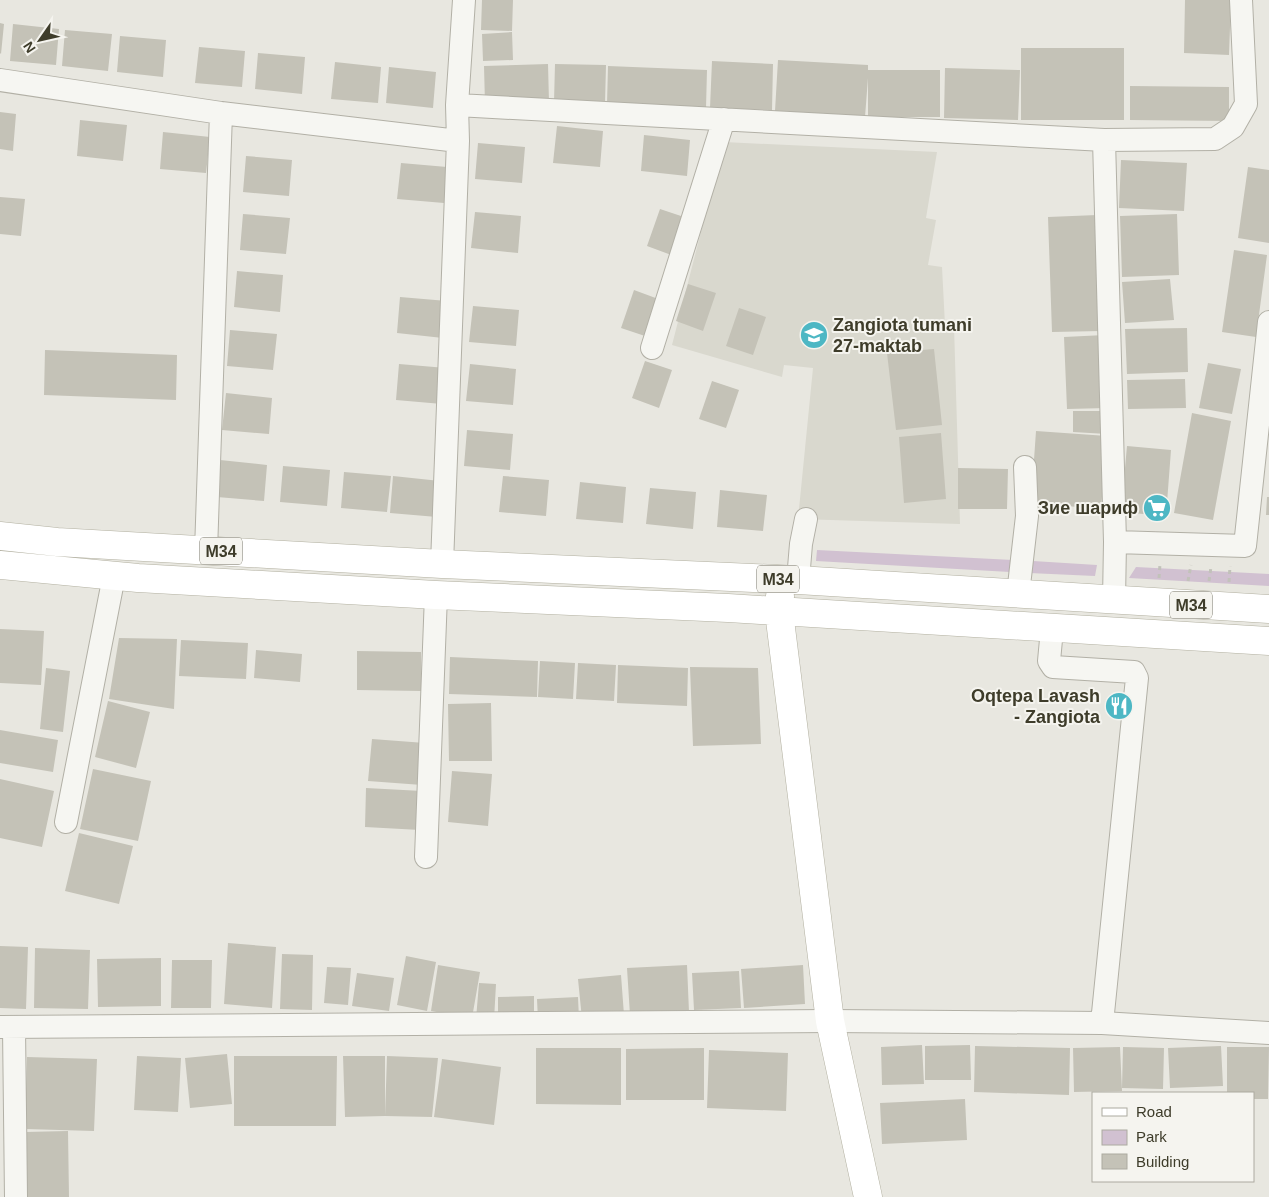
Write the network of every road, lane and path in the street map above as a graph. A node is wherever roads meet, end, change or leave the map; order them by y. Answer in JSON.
{"nodes":[{"id":1,"x":464,"y":0,"type":"edge"},
{"id":2,"x":1241,"y":0,"type":"edge"},
{"id":3,"x":0,"y":80,"type":"edge"},
{"id":4,"x":457,"y":105,"type":"junction"},
{"id":5,"x":221,"y":113,"type":"junction"},
{"id":6,"x":724,"y":119,"type":"junction"},
{"id":7,"x":458,"y":140,"type":"junction"},
{"id":8,"x":1104,"y":140,"type":"junction"},
{"id":9,"x":1269,"y":322,"type":"edge"},
{"id":10,"x":652,"y":348,"type":"dead end"},
{"id":11,"x":1025,"y":467,"type":"dead end"},
{"id":12,"x":806,"y":519,"type":"dead end"},
{"id":13,"x":0,"y":536,"type":"edge"},
{"id":14,"x":1115,"y":542,"type":"junction"},
{"id":15,"x":206,"y":551,"type":"junction"},
{"id":16,"x":442,"y":564,"type":"junction"},
{"id":17,"x":0,"y":565,"type":"edge"},
{"id":18,"x":114,"y":576,"type":"junction"},
{"id":19,"x":789,"y":580,"type":"junction"},
{"id":20,"x":1018,"y":594,"type":"junction"},
{"id":21,"x":436,"y":595,"type":"junction"},
{"id":22,"x":1114,"y":600,"type":"junction"},
{"id":23,"x":1269,"y":609,"type":"edge"},
{"id":24,"x":779,"y":612,"type":"junction"},
{"id":25,"x":1052,"y":629,"type":"junction"},
{"id":26,"x":1269,"y":641,"type":"edge"},
{"id":27,"x":66,"y":822,"type":"dead end"},
{"id":28,"x":426,"y":857,"type":"dead end"},
{"id":29,"x":830,"y":1022,"type":"junction"},
{"id":30,"x":1102,"y":1023,"type":"junction"},
{"id":31,"x":7,"y":1027,"type":"edge"},
{"id":32,"x":1269,"y":1033,"type":"edge"},
{"id":33,"x":16,"y":1197,"type":"edge"},
{"id":34,"x":868,"y":1197,"type":"edge"}],
"edges":[{"from":1,"to":4,"type":"street"},
{"from":2,"to":8,"type":"street"},
{"from":3,"to":5,"type":"street"},
{"from":4,"to":6,"type":"street"},
{"from":4,"to":7,"type":"street"},
{"from":5,"to":7,"type":"street"},
{"from":5,"to":15,"type":"street"},
{"from":6,"to":8,"type":"street"},
{"from":6,"to":10,"type":"street"},
{"from":7,"to":16,"type":"street"},
{"from":8,"to":14,"type":"street"},
{"from":9,"to":14,"type":"street"},
{"from":11,"to":20,"type":"street"},
{"from":12,"to":19,"type":"street"},
{"from":13,"to":15,"type":"main road","number":"M34"},
{"from":14,"to":22,"type":"street"},
{"from":15,"to":16,"type":"main road","number":"M34"},
{"from":16,"to":19,"type":"main road","number":"M34"},
{"from":17,"to":18,"type":"main road","number":"M34"},
{"from":18,"to":21,"type":"main road","number":"M34"},
{"from":18,"to":27,"type":"street"},
{"from":19,"to":20,"type":"main road","number":"M34"},
{"from":19,"to":24,"type":"main road"},
{"from":20,"to":22,"type":"main road","number":"M34"},
{"from":21,"to":24,"type":"main road","number":"M34"},
{"from":21,"to":28,"type":"street"},
{"from":22,"to":23,"type":"main road","number":"M34"},
{"from":24,"to":25,"type":"main road","number":"M34"},
{"from":24,"to":29,"type":"main road"},
{"from":25,"to":26,"type":"main road","number":"M34"},
{"from":25,"to":30,"type":"street"},
{"from":29,"to":30,"type":"street"},
{"from":29,"to":31,"type":"street"},
{"from":29,"to":34,"type":"main road"},
{"from":30,"to":32,"type":"street"},
{"from":31,"to":33,"type":"street"}]}
